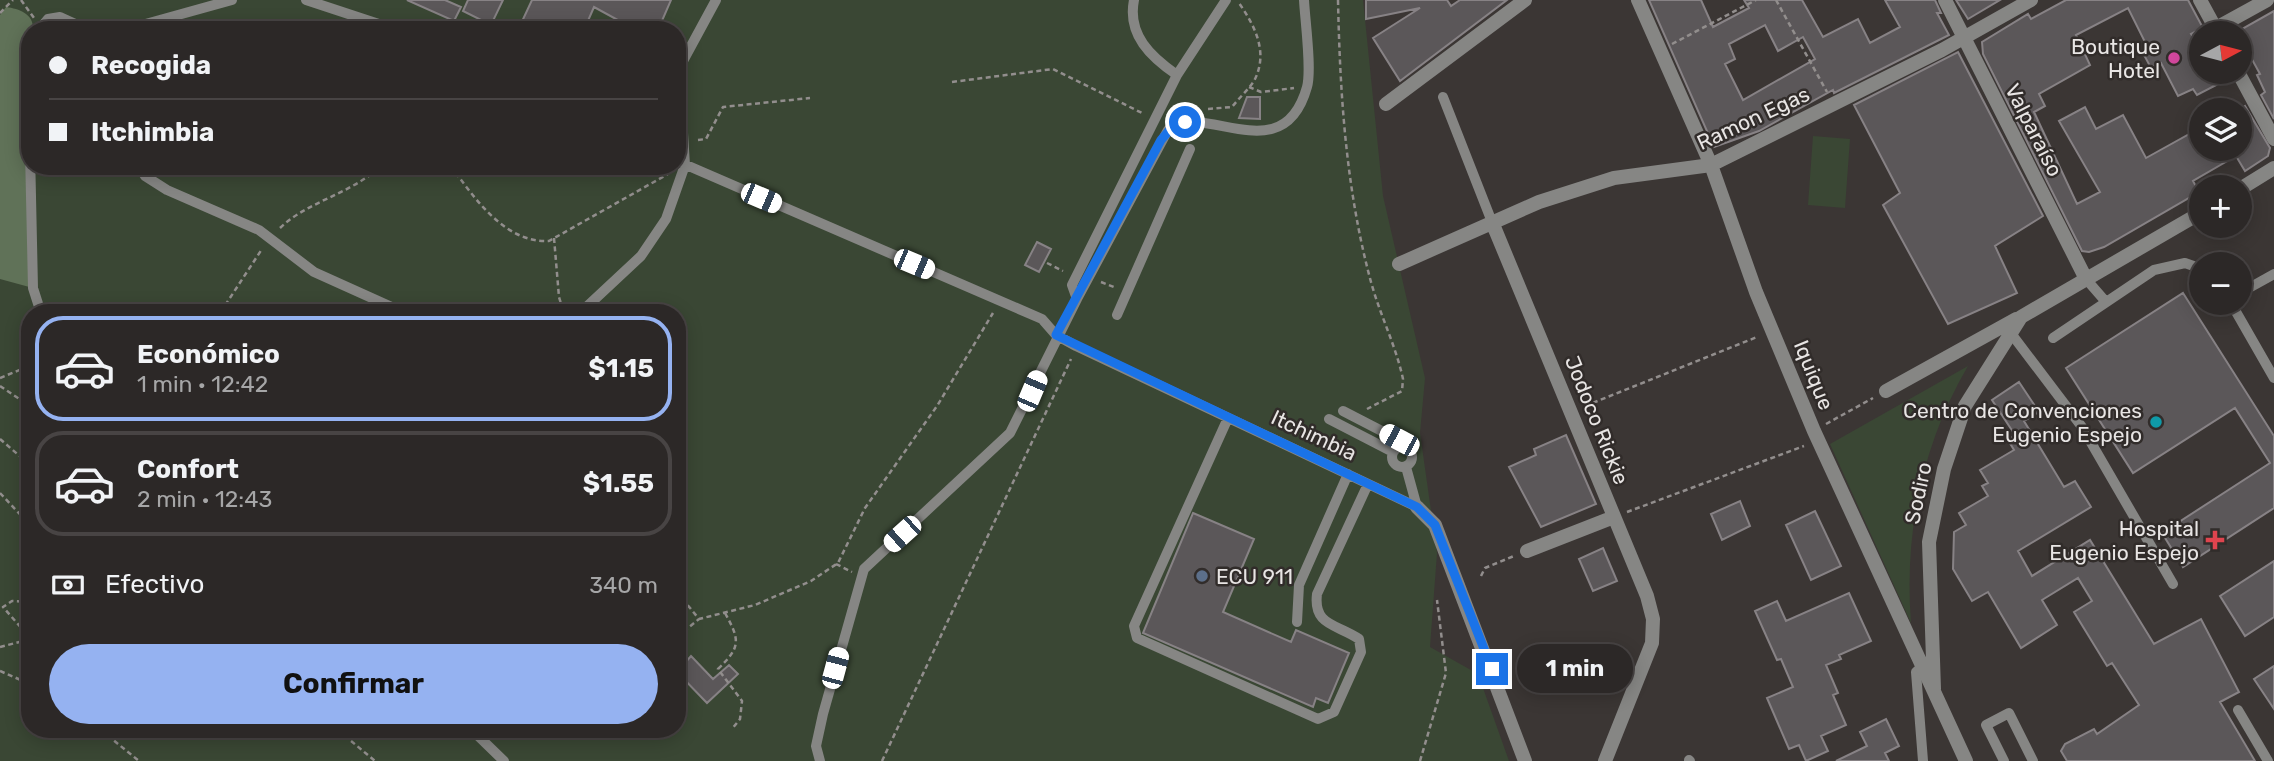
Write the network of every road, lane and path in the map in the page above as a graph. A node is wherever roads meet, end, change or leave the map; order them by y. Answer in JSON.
{"nodes":[{"id":1,"x":13,"y":0,"type":"edge"},
{"id":2,"x":21,"y":0,"type":"edge"},
{"id":3,"x":232,"y":0,"type":"edge"},
{"id":4,"x":306,"y":0,"type":"edge"},
{"id":5,"x":716,"y":0,"type":"edge"},
{"id":6,"x":1134,"y":0,"type":"edge"},
{"id":7,"x":1226,"y":0,"type":"edge"},
{"id":8,"x":1237,"y":0,"type":"edge"},
{"id":9,"x":1304,"y":0,"type":"edge"},
{"id":10,"x":1338,"y":0,"type":"edge"},
{"id":11,"x":1525,"y":0,"type":"edge"},
{"id":12,"x":1638,"y":0,"type":"edge"},
{"id":13,"x":1756,"y":0,"type":"edge"},
{"id":14,"x":1776,"y":0,"type":"edge"},
{"id":15,"x":1945,"y":0,"type":"edge"},
{"id":16,"x":2031,"y":0,"type":"edge"},
{"id":17,"x":2200,"y":0,"type":"edge"},
{"id":18,"x":2267,"y":0,"type":"edge"},
{"id":19,"x":0,"y":13,"type":"edge"},
{"id":20,"x":34,"y":21,"type":"edge"},
{"id":21,"x":46,"y":21,"type":"edge"},
{"id":22,"x":69,"y":21,"type":"edge"},
{"id":23,"x":156,"y":21,"type":"edge"},
{"id":24,"x":370,"y":21,"type":"edge"},
{"id":25,"x":2213,"y":21,"type":"edge"},
{"id":26,"x":2233,"y":21,"type":"edge"},
{"id":27,"x":1964,"y":38,"type":"junction"},
{"id":28,"x":1664,"y":48,"type":"dead end"},
{"id":29,"x":686,"y":55,"type":"edge"},
{"id":30,"x":1177,"y":75,"type":"junction"},
{"id":31,"x":952,"y":82,"type":"dead end"},
{"id":32,"x":2244,"y":84,"type":"edge"},
{"id":33,"x":1308,"y":85,"type":"junction"},
{"id":34,"x":1249,"y":87,"type":"junction"},
{"id":35,"x":1443,"y":97,"type":"dead end"},
{"id":36,"x":810,"y":98,"type":"dead end"},
{"id":37,"x":1832,"y":102,"type":"dead end"},
{"id":38,"x":1386,"y":104,"type":"dead end"},
{"id":39,"x":1163,"y":106,"type":"junction"},
{"id":40,"x":1193,"y":109,"type":"dead end"},
{"id":41,"x":1205,"y":109,"type":"dead end"},
{"id":42,"x":1156,"y":120,"type":"junction"},
{"id":43,"x":2274,"y":139,"type":"edge"},
{"id":44,"x":686,"y":144,"type":"edge"},
{"id":45,"x":1190,"y":149,"type":"dead end"},
{"id":46,"x":686,"y":165,"type":"edge"},
{"id":47,"x":1711,"y":165,"type":"junction"},
{"id":48,"x":2274,"y":168,"type":"edge"},
{"id":49,"x":31,"y":175,"type":"edge"},
{"id":50,"x":144,"y":175,"type":"edge"},
{"id":51,"x":368,"y":175,"type":"edge"},
{"id":52,"x":458,"y":175,"type":"edge"},
{"id":53,"x":661,"y":175,"type":"edge"},
{"id":54,"x":678,"y":175,"type":"edge"},
{"id":55,"x":2252,"y":182,"type":"edge"},
{"id":56,"x":2189,"y":220,"type":"edge"},
{"id":57,"x":1492,"y":222,"type":"junction"},
{"id":58,"x":268,"y":238,"type":"junction"},
{"id":59,"x":554,"y":238,"type":"junction"},
{"id":60,"x":1047,"y":263,"type":"dead end"},
{"id":61,"x":1399,"y":264,"type":"dead end"},
{"id":62,"x":2189,"y":264,"type":"edge"},
{"id":63,"x":2274,"y":274,"type":"edge"},
{"id":64,"x":1077,"y":277,"type":"junction"},
{"id":65,"x":1090,"y":277,"type":"junction"},
{"id":66,"x":2086,"y":279,"type":"junction"},
{"id":67,"x":2252,"y":286,"type":"edge"},
{"id":68,"x":1126,"y":293,"type":"junction"},
{"id":69,"x":1077,"y":299,"type":"junction"},
{"id":70,"x":2106,"y":302,"type":"junction"},
{"id":71,"x":38,"y":304,"type":"edge"},
{"id":72,"x":226,"y":304,"type":"edge"},
{"id":73,"x":385,"y":304,"type":"edge"},
{"id":74,"x":560,"y":304,"type":"edge"},
{"id":75,"x":590,"y":304,"type":"edge"},
{"id":76,"x":996,"y":309,"type":"dead end"},
{"id":77,"x":1117,"y":315,"type":"dead end"},
{"id":78,"x":2238,"y":315,"type":"edge"},
{"id":79,"x":2021,"y":317,"type":"junction"},
{"id":80,"x":1773,"y":330,"type":"junction"},
{"id":81,"x":2010,"y":332,"type":"junction"},
{"id":82,"x":1056,"y":335,"type":"junction"},
{"id":83,"x":2053,"y":338,"type":"dead end"},
{"id":84,"x":1076,"y":346,"type":"junction"},
{"id":85,"x":21,"y":369,"type":"edge"},
{"id":86,"x":0,"y":378,"type":"edge"},
{"id":87,"x":2274,"y":378,"type":"edge"},
{"id":88,"x":0,"y":386,"type":"edge"},
{"id":89,"x":1886,"y":391,"type":"joint"},
{"id":90,"x":21,"y":400,"type":"edge"},
{"id":91,"x":1343,"y":411,"type":"dead end"},
{"id":92,"x":1571,"y":411,"type":"junction"},
{"id":93,"x":1228,"y":418,"type":"junction"},
{"id":94,"x":1329,"y":419,"type":"dead end"},
{"id":95,"x":1358,"y":419,"type":"junction"},
{"id":96,"x":1817,"y":436,"type":"junction"},
{"id":97,"x":0,"y":439,"type":"edge"},
{"id":98,"x":1405,"y":447,"type":"junction"},
{"id":99,"x":1393,"y":452,"type":"junction"},
{"id":100,"x":21,"y":457,"type":"edge"},
{"id":101,"x":1406,"y":467,"type":"junction"},
{"id":102,"x":1348,"y":474,"type":"junction"},
{"id":103,"x":1368,"y":484,"type":"junction"},
{"id":104,"x":0,"y":493,"type":"edge"},
{"id":105,"x":1417,"y":507,"type":"junction"},
{"id":106,"x":21,"y":515,"type":"edge"},
{"id":107,"x":1614,"y":517,"type":"junction"},
{"id":108,"x":1527,"y":551,"type":"joint"},
{"id":109,"x":1480,"y":576,"type":"dead end"},
{"id":110,"x":2174,"y":584,"type":"dead end"},
{"id":111,"x":1437,"y":600,"type":"dead end"},
{"id":112,"x":21,"y":602,"type":"edge"},
{"id":113,"x":686,"y":603,"type":"edge"},
{"id":114,"x":725,"y":612,"type":"junction"},
{"id":115,"x":699,"y":618,"type":"junction"},
{"id":116,"x":1297,"y":622,"type":"dead end"},
{"id":117,"x":21,"y":628,"type":"edge"},
{"id":118,"x":686,"y":629,"type":"edge"},
{"id":119,"x":21,"y":642,"type":"edge"},
{"id":120,"x":0,"y":648,"type":"edge"},
{"id":121,"x":1921,"y":668,"type":"junction"},
{"id":122,"x":0,"y":671,"type":"edge"},
{"id":123,"x":21,"y":680,"type":"edge"},
{"id":124,"x":1935,"y":697,"type":"junction"},
{"id":125,"x":2238,"y":710,"type":"dead end"},
{"id":126,"x":732,"y":729,"type":"dead end"},
{"id":127,"x":111,"y":738,"type":"edge"},
{"id":128,"x":348,"y":738,"type":"edge"},
{"id":129,"x":480,"y":738,"type":"edge"},
{"id":130,"x":139,"y":761,"type":"edge"},
{"id":131,"x":375,"y":761,"type":"edge"},
{"id":132,"x":504,"y":761,"type":"edge"},
{"id":133,"x":820,"y":761,"type":"edge"},
{"id":134,"x":882,"y":761,"type":"edge"},
{"id":135,"x":1420,"y":761,"type":"edge"},
{"id":136,"x":1525,"y":761,"type":"edge"},
{"id":137,"x":1605,"y":761,"type":"edge"},
{"id":138,"x":1923,"y":761,"type":"edge"},
{"id":139,"x":1966,"y":761,"type":"edge"},
{"id":140,"x":2004,"y":761,"type":"edge"},
{"id":141,"x":2033,"y":761,"type":"edge"},
{"id":142,"x":2268,"y":761,"type":"edge"}],
"edges":[{"from":1,"to":19,"type":"path"},
{"from":2,"to":20,"type":"path"},
{"from":3,"to":23,"type":"lane"},
{"from":4,"to":24,"type":"lane"},
{"from":5,"to":29,"type":"lane"},
{"from":6,"to":30,"type":"lane"},
{"from":7,"to":30,"type":"lane"},
{"from":8,"to":34,"type":"path"},
{"from":9,"to":33,"type":"lane"},
{"from":10,"to":95,"type":"path"},
{"from":11,"to":38,"type":"street"},
{"from":12,"to":47,"type":"street","name":"Iquique"},
{"from":13,"to":28,"type":"path"},
{"from":14,"to":37,"type":"path"},
{"from":15,"to":27,"type":"street","name":"Valparaíso"},
{"from":16,"to":27,"type":"street","name":"Ramon Egas"},
{"from":17,"to":25,"type":"street"},
{"from":18,"to":26,"type":"street"},
{"from":21,"to":22,"type":"lane"},
{"from":27,"to":47,"type":"street","name":"Ramon Egas"},
{"from":27,"to":66,"type":"street","name":"Valparaíso"},
{"from":30,"to":39,"type":"lane"},
{"from":31,"to":42,"type":"path"},
{"from":32,"to":43,"type":"street"},
{"from":33,"to":34,"type":"path"},
{"from":33,"to":65,"type":"lane"},
{"from":34,"to":41,"type":"path"},
{"from":35,"to":57,"type":"lane","name":"Jodoco Rickie"},
{"from":36,"to":44,"type":"path"},
{"from":39,"to":40,"type":"path"},
{"from":39,"to":42,"type":"lane"},
{"from":42,"to":64,"type":"lane"},
{"from":45,"to":68,"type":"lane"},
{"from":46,"to":82,"type":"lane","name":"Itchimbia"},
{"from":47,"to":57,"type":"street","name":"Ramon Egas"},
{"from":47,"to":80,"type":"street","name":"Iquique"},
{"from":48,"to":55,"type":"street"},
{"from":49,"to":71,"type":"lane"},
{"from":50,"to":58,"type":"lane"},
{"from":51,"to":58,"type":"path"},
{"from":52,"to":59,"type":"path"},
{"from":53,"to":59,"type":"path"},
{"from":54,"to":75,"type":"lane"},
{"from":56,"to":66,"type":"street","name":"Sodiro"},
{"from":57,"to":61,"type":"street","name":"Ramon Egas"},
{"from":57,"to":92,"type":"street","name":"Jodoco Rickie"},
{"from":58,"to":72,"type":"path"},
{"from":58,"to":73,"type":"lane"},
{"from":59,"to":74,"type":"path"},
{"from":60,"to":64,"type":"path"},
{"from":62,"to":70,"type":"lane"},
{"from":63,"to":67,"type":"lane"},
{"from":64,"to":69,"type":"lane"},
{"from":65,"to":68,"type":"path"},
{"from":65,"to":69,"type":"lane"},
{"from":66,"to":70,"type":"lane"},
{"from":66,"to":79,"type":"street","name":"Sodiro"},
{"from":68,"to":77,"type":"lane"},
{"from":69,"to":82,"type":"lane"},
{"from":70,"to":83,"type":"lane"},
{"from":76,"to":114,"type":"path"},
{"from":78,"to":87,"type":"lane"},
{"from":79,"to":81,"type":"street","name":"Sodiro"},
{"from":79,"to":89,"type":"street","name":"Sodiro"},
{"from":80,"to":92,"type":"path"},
{"from":80,"to":96,"type":"street","name":"Iquique"},
{"from":81,"to":110,"type":"lane"},
{"from":81,"to":124,"type":"street","name":"Sodiro"},
{"from":82,"to":84,"type":"lane","name":"Itchimbia"},
{"from":82,"to":133,"type":"lane"},
{"from":84,"to":93,"type":"lane","name":"Itchimbia"},
{"from":84,"to":134,"type":"path"},
{"from":85,"to":86,"type":"path"},
{"from":88,"to":90,"type":"path"},
{"from":89,"to":96,"type":"path"},
{"from":91,"to":95,"type":"lane"},
{"from":92,"to":107,"type":"street","name":"Jodoco Rickie"},
{"from":93,"to":102,"type":"lane","name":"Itchimbia"},
{"from":93,"to":103,"type":"lane"},
{"from":94,"to":99,"type":"lane"},
{"from":95,"to":98,"type":"lane"},
{"from":96,"to":107,"type":"path"},
{"from":96,"to":121,"type":"street","name":"Iquique"},
{"from":97,"to":100,"type":"path"},
{"from":98,"to":99,"type":"lane"},
{"from":98,"to":101,"type":"lane"},
{"from":99,"to":101,"type":"lane"},
{"from":101,"to":105,"type":"lane"},
{"from":102,"to":103,"type":"lane","name":"Itchimbia"},
{"from":102,"to":116,"type":"lane"},
{"from":103,"to":105,"type":"lane","name":"Itchimbia"},
{"from":104,"to":106,"type":"path"},
{"from":105,"to":136,"type":"street","name":"Itchimbia"},
{"from":107,"to":108,"type":"street"},
{"from":107,"to":137,"type":"street","name":"Jodoco Rickie"},
{"from":108,"to":109,"type":"path"},
{"from":111,"to":135,"type":"path"},
{"from":112,"to":117,"type":"path"},
{"from":113,"to":115,"type":"path"},
{"from":114,"to":115,"type":"path"},
{"from":114,"to":126,"type":"path"},
{"from":115,"to":118,"type":"path"},
{"from":119,"to":120,"type":"path"},
{"from":121,"to":124,"type":"street","name":"Iquique"},
{"from":121,"to":138,"type":"lane"},
{"from":122,"to":123,"type":"path"},
{"from":124,"to":139,"type":"street","name":"Iquique"},
{"from":125,"to":142,"type":"lane"},
{"from":127,"to":130,"type":"path"},
{"from":128,"to":131,"type":"path"},
{"from":129,"to":132,"type":"lane"},
{"from":140,"to":141,"type":"lane"}]}
